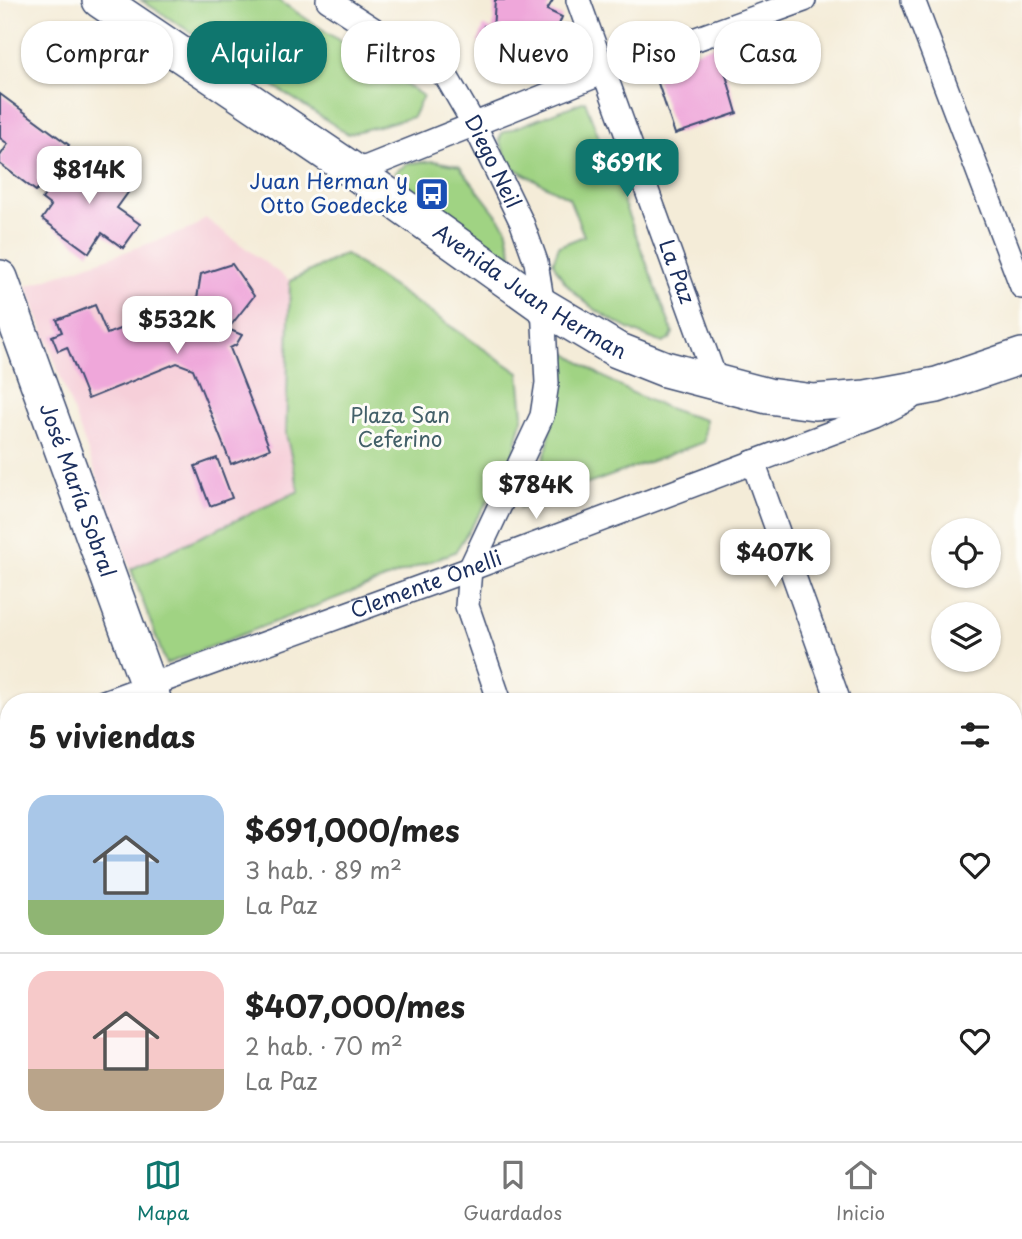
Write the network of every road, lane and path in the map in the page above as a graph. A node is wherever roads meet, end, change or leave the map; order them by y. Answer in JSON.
{"nodes":[{"id":1,"x":100,"y":0,"type":"edge"},
{"id":2,"x":328,"y":0,"type":"edge"},
{"id":3,"x":578,"y":0,"type":"edge"},
{"id":4,"x":804,"y":0,"type":"edge"},
{"id":5,"x":913,"y":0,"type":"edge"},
{"id":6,"x":605,"y":72,"type":"junction"},
{"id":7,"x":475,"y":126,"type":"junction"},
{"id":8,"x":355,"y":172,"type":"junction"},
{"id":9,"x":0,"y":278,"type":"edge"},
{"id":10,"x":1022,"y":286,"type":"edge"},
{"id":11,"x":543,"y":306,"type":"junction"},
{"id":12,"x":7,"y":318,"type":"edge"},
{"id":13,"x":1022,"y":356,"type":"edge"},
{"id":14,"x":717,"y":384,"type":"junction"},
{"id":15,"x":937,"y":385,"type":"junction"},
{"id":16,"x":753,"y":462,"type":"junction"},
{"id":17,"x":470,"y":569,"type":"junction"},
{"id":18,"x":151,"y":693,"type":"edge"},
{"id":19,"x":154,"y":693,"type":"edge"},
{"id":20,"x":497,"y":693,"type":"edge"},
{"id":21,"x":836,"y":693,"type":"edge"}],
"edges":[{"from":1,"to":8,"type":"main road","name":"Avenida Juan Herman"},
{"from":2,"to":7,"type":"street","name":"Diego Neil"},
{"from":3,"to":6,"type":"street","name":"La Paz"},
{"from":4,"to":6,"type":"street"},
{"from":5,"to":10,"type":"street"},
{"from":6,"to":7,"type":"street"},
{"from":6,"to":14,"type":"street","name":"La Paz"},
{"from":7,"to":8,"type":"street"},
{"from":7,"to":11,"type":"street","name":"Diego Neil"},
{"from":8,"to":11,"type":"main road","name":"Avenida Juan Herman"},
{"from":9,"to":12,"type":"main road","name":"José María Sobral"},
{"from":11,"to":14,"type":"main road","name":"Avenida Juan Herman"},
{"from":11,"to":17,"type":"street","name":"Diego Neil"},
{"from":12,"to":18,"type":"main road","name":"José María Sobral"},
{"from":13,"to":15,"type":"main road","name":"Clemente Onelli"},
{"from":14,"to":15,"type":"main road","name":"Avenida Juan Herman"},
{"from":15,"to":16,"type":"street","name":"Clemente Onelli"},
{"from":16,"to":17,"type":"street","name":"Clemente Onelli"},
{"from":16,"to":21,"type":"street"},
{"from":17,"to":19,"type":"street","name":"Clemente Onelli"},
{"from":17,"to":20,"type":"street"}]}
